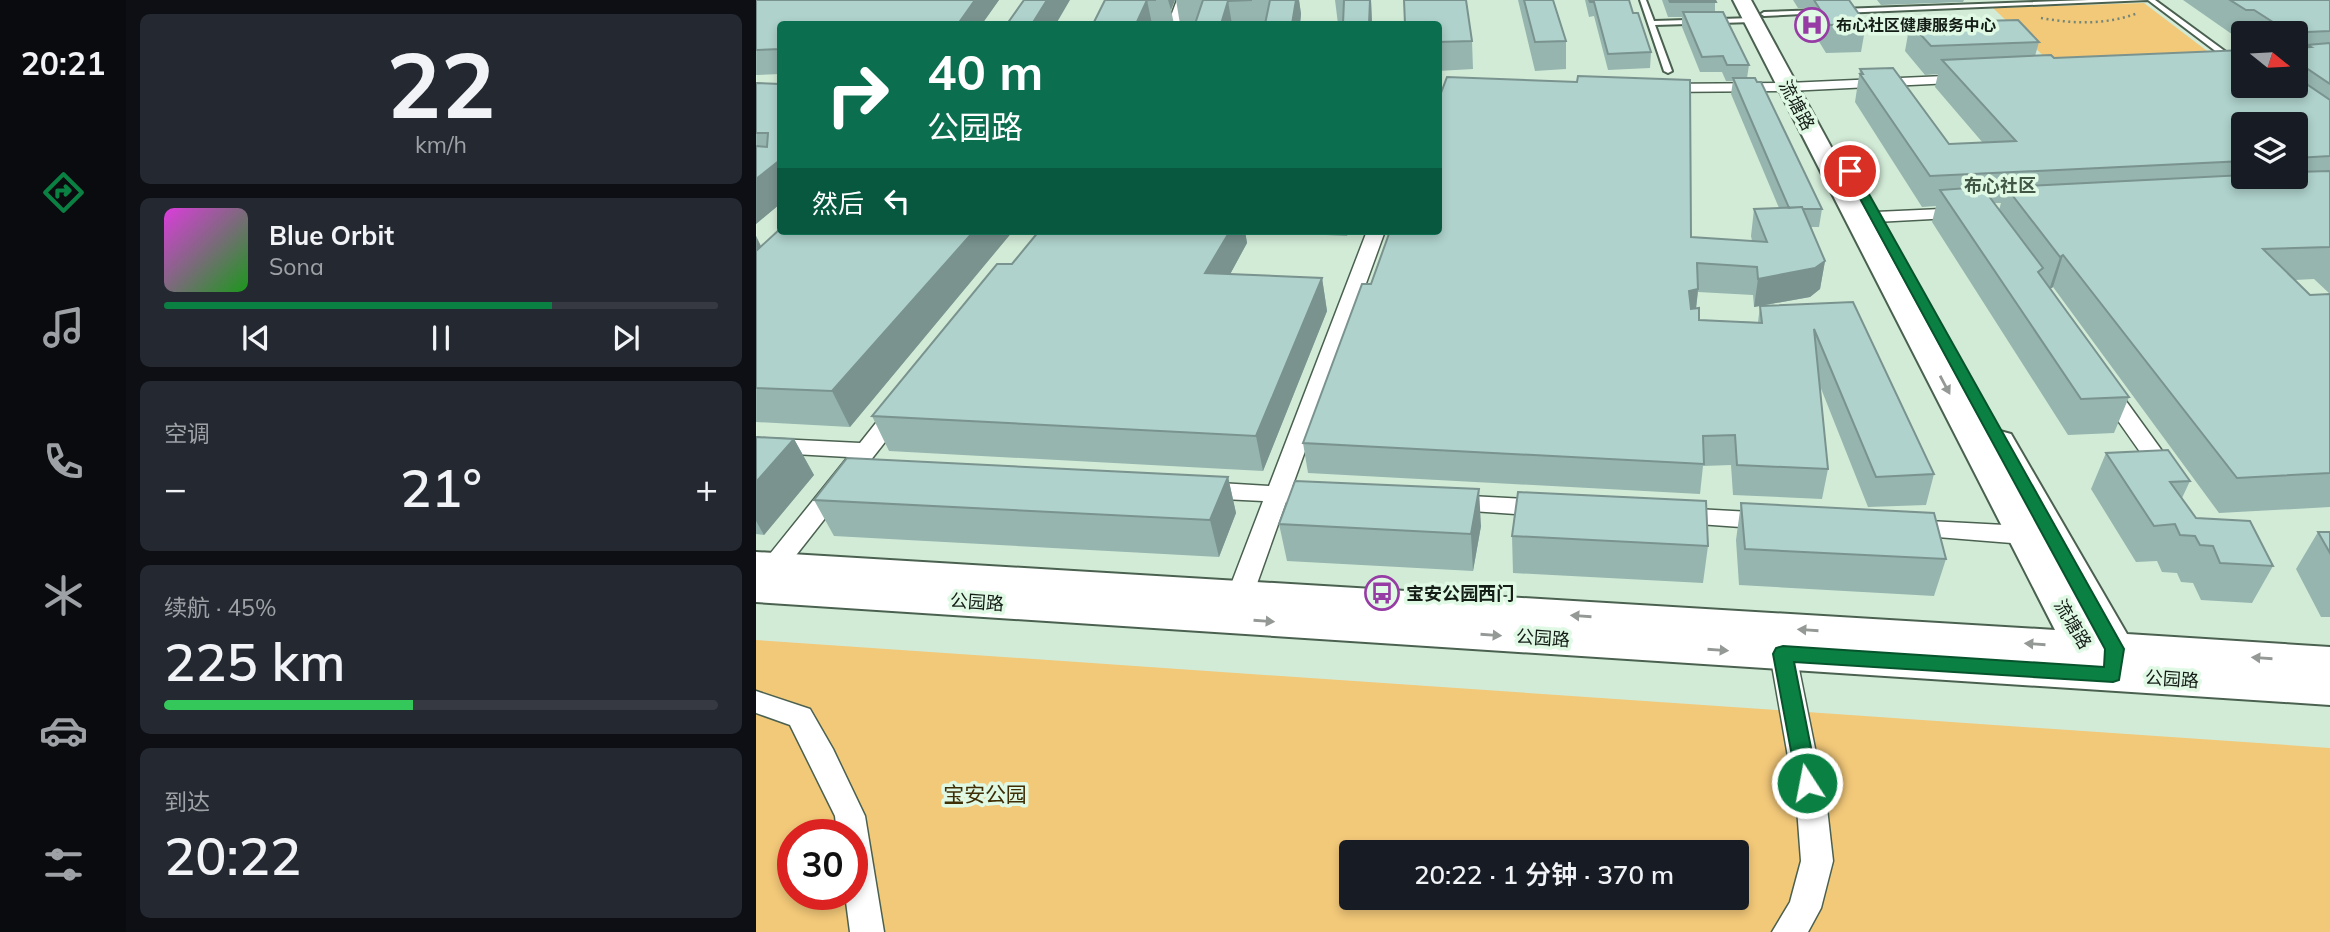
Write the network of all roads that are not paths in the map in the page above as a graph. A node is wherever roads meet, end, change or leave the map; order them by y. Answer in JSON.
{"nodes":[{"id":1,"x":1182,"y":0,"type":"edge"},
{"id":2,"x":1643,"y":0,"type":"edge"},
{"id":3,"x":2145,"y":0,"type":"edge"},
{"id":4,"x":2151,"y":0,"type":"edge"},
{"id":5,"x":1754,"y":9,"type":"edge"},
{"id":6,"x":1175,"y":21,"type":"edge"},
{"id":7,"x":1651,"y":23,"type":"junction"},
{"id":8,"x":2231,"y":59,"type":"edge"},
{"id":9,"x":2231,"y":68,"type":"edge"},
{"id":10,"x":2216,"y":69,"type":"edge"},
{"id":11,"x":1668,"y":71,"type":"dead end"},
{"id":12,"x":1982,"y":79,"type":"edge"},
{"id":13,"x":1796,"y":86,"type":"junction"},
{"id":14,"x":1648,"y":89,"type":"edge"},
{"id":15,"x":1980,"y":212,"type":"edge"},
{"id":16,"x":1876,"y":218,"type":"junction"},
{"id":17,"x":1375,"y":235,"type":"edge"},
{"id":18,"x":2092,"y":370,"type":"edge"},
{"id":19,"x":915,"y":388,"type":"edge"},
{"id":20,"x":756,"y":445,"type":"edge"},
{"id":21,"x":865,"y":451,"type":"junction"},
{"id":22,"x":850,"y":470,"type":"junction"},
{"id":23,"x":2165,"y":471,"type":"edge"},
{"id":24,"x":878,"y":472,"type":"edge"},
{"id":25,"x":1181,"y":489,"type":"edge"},
{"id":26,"x":1278,"y":494,"type":"junction"},
{"id":27,"x":1347,"y":498,"type":"edge"},
{"id":28,"x":1430,"y":502,"type":"edge"},
{"id":29,"x":1568,"y":510,"type":"edge"},
{"id":30,"x":1651,"y":514,"type":"edge"},
{"id":31,"x":1789,"y":522,"type":"edge"},
{"id":32,"x":1886,"y":527,"type":"edge"},
{"id":33,"x":2024,"y":535,"type":"junction"},
{"id":34,"x":762,"y":573,"type":"edge"},
{"id":35,"x":1240,"y":595,"type":"junction"},
{"id":36,"x":1783,"y":654,"type":"junction"},
{"id":37,"x":2103,"y":657,"type":"junction"},
{"id":38,"x":2330,"y":662,"type":"edge"},
{"id":39,"x":2330,"y":689,"type":"edge"},
{"id":40,"x":756,"y":702,"type":"edge"},
{"id":41,"x":867,"y":932,"type":"edge"},
{"id":42,"x":1789,"y":932,"type":"edge"}],
"edges":[{"from":1,"to":6,"type":"street"},
{"from":2,"to":7,"type":"lane"},
{"from":3,"to":5,"type":"lane"},
{"from":4,"to":8,"type":"lane"},
{"from":5,"to":7,"type":"lane"},
{"from":5,"to":13,"type":"main road","name":"流塘路"},
{"from":7,"to":11,"type":"lane"},
{"from":9,"to":10,"type":"street"},
{"from":12,"to":13,"type":"street"},
{"from":13,"to":14,"type":"street"},
{"from":13,"to":16,"type":"main road","name":"流塘路"},
{"from":13,"to":33,"type":"main road","name":"流塘路","one_way":true},
{"from":15,"to":16,"type":"street"},
{"from":16,"to":37,"type":"main road","name":"流塘路"},
{"from":17,"to":26,"type":"street"},
{"from":18,"to":23,"type":"street"},
{"from":19,"to":21,"type":"street"},
{"from":20,"to":21,"type":"street"},
{"from":21,"to":22,"type":"street"},
{"from":22,"to":24,"type":"street"},
{"from":22,"to":34,"type":"street"},
{"from":25,"to":26,"type":"street"},
{"from":26,"to":27,"type":"street"},
{"from":26,"to":35,"type":"street"},
{"from":28,"to":29,"type":"street"},
{"from":30,"to":31,"type":"street"},
{"from":32,"to":33,"type":"street"},
{"from":33,"to":37,"type":"main road","name":"流塘路"},
{"from":34,"to":35,"type":"main road","name":"公园路"},
{"from":34,"to":36,"type":"main road","name":"公园路","one_way":true},
{"from":37,"to":35,"type":"main road","name":"公园路","one_way":true},
{"from":36,"to":37,"type":"main road","name":"公园路"},
{"from":36,"to":42,"type":"street"},
{"from":38,"to":37,"type":"main road","name":"公园路","one_way":true},
{"from":37,"to":39,"type":"main road","name":"公园路"},
{"from":40,"to":41,"type":"street"}]}
